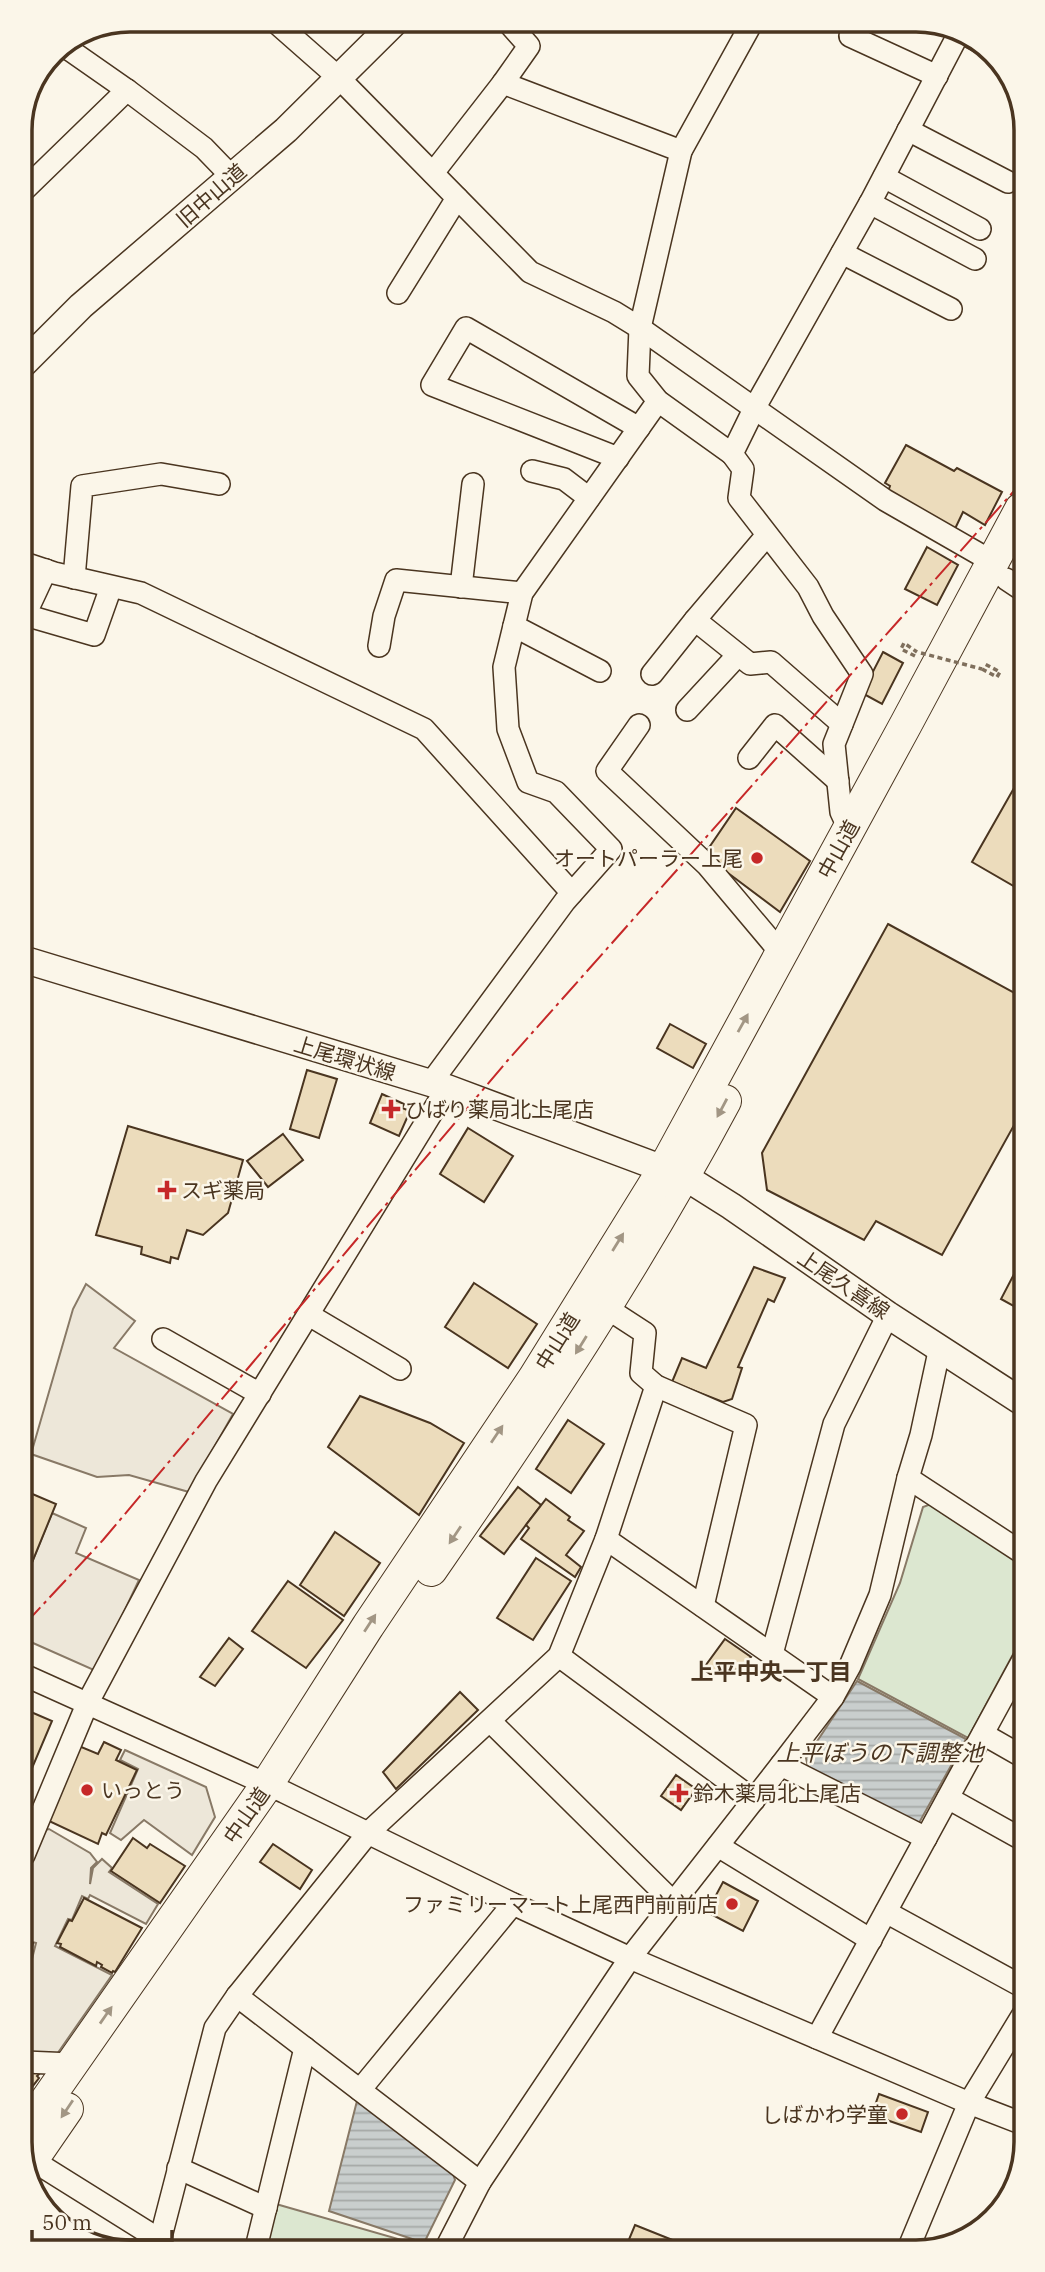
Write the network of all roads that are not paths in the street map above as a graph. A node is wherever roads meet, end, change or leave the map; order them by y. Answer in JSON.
{"nodes":[{"id":1,"x":287,"y":32,"type":"edge"},
{"id":2,"x":385,"y":32,"type":"edge"},
{"id":3,"x":517,"y":32,"type":"edge"},
{"id":4,"x":747,"y":32,"type":"edge"},
{"id":5,"x":850,"y":36,"type":"dead end"},
{"id":6,"x":955,"y":40,"type":"edge"},
{"id":7,"x":72,"y":51,"type":"edge"},
{"id":8,"x":937,"y":76,"type":"junction"},
{"id":9,"x":339,"y":78,"type":"junction"},
{"id":10,"x":503,"y":83,"type":"junction"},
{"id":11,"x":127,"y":90,"type":"junction"},
{"id":12,"x":908,"y":130,"type":"junction"},
{"id":13,"x":681,"y":151,"type":"junction"},
{"id":14,"x":433,"y":173,"type":"junction"},
{"id":15,"x":884,"y":177,"type":"junction"},
{"id":16,"x":233,"y":178,"type":"junction"},
{"id":17,"x":32,"y":179,"type":"edge"},
{"id":18,"x":1008,"y":182,"type":"dead end"},
{"id":19,"x":457,"y":198,"type":"junction"},
{"id":20,"x":870,"y":203,"type":"junction"},
{"id":21,"x":980,"y":229,"type":"dead end"},
{"id":22,"x":842,"y":253,"type":"junction"},
{"id":23,"x":975,"y":259,"type":"dead end"},
{"id":24,"x":398,"y":293,"type":"dead end"},
{"id":25,"x":951,"y":309,"type":"dead end"},
{"id":26,"x":640,"y":328,"type":"junction"},
{"id":27,"x":32,"y":346,"type":"edge"},
{"id":28,"x":658,"y":401,"type":"junction"},
{"id":29,"x":755,"y":407,"type":"junction"},
{"id":30,"x":639,"y":428,"type":"junction"},
{"id":31,"x":732,"y":454,"type":"junction"},
{"id":32,"x":618,"y":458,"type":"junction"},
{"id":33,"x":532,"y":471,"type":"dead end"},
{"id":34,"x":219,"y":484,"type":"dead end"},
{"id":35,"x":473,"y":485,"type":"dead end"},
{"id":36,"x":589,"y":498,"type":"junction"},
{"id":37,"x":767,"y":535,"type":"junction"},
{"id":38,"x":1014,"y":548,"type":"edge"},
{"id":39,"x":32,"y":566,"type":"edge"},
{"id":40,"x":46,"y":570,"type":"junction"},
{"id":41,"x":1010,"y":570,"type":"edge"},
{"id":42,"x":74,"y":578,"type":"junction"},
{"id":43,"x":111,"y":587,"type":"junction"},
{"id":44,"x":461,"y":587,"type":"junction"},
{"id":45,"x":522,"y":593,"type":"junction"},
{"id":46,"x":32,"y":600,"type":"edge"},
{"id":47,"x":32,"y":617,"type":"edge"},
{"id":48,"x":695,"y":620,"type":"junction"},
{"id":49,"x":514,"y":626,"type":"junction"},
{"id":50,"x":379,"y":646,"type":"dead end"},
{"id":51,"x":738,"y":655,"type":"junction"},
{"id":52,"x":600,"y":671,"type":"dead end"},
{"id":53,"x":652,"y":674,"type":"dead end"},
{"id":54,"x":687,"y":710,"type":"dead end"},
{"id":55,"x":842,"y":724,"type":"junction"},
{"id":56,"x":639,"y":725,"type":"dead end"},
{"id":57,"x":749,"y":758,"type":"dead end"},
{"id":58,"x":838,"y":781,"type":"junction"},
{"id":59,"x":849,"y":830,"type":"junction"},
{"id":60,"x":572,"y":893,"type":"junction"},
{"id":61,"x":781,"y":953,"type":"junction"},
{"id":62,"x":32,"y":962,"type":"edge"},
{"id":63,"x":439,"y":1086,"type":"junction"},
{"id":64,"x":674,"y":1173,"type":"junction"},
{"id":65,"x":605,"y":1307,"type":"junction"},
{"id":66,"x":309,"y":1315,"type":"junction"},
{"id":67,"x":888,"y":1315,"type":"junction"},
{"id":68,"x":163,"y":1339,"type":"dead end"},
{"id":69,"x":937,"y":1345,"type":"junction"},
{"id":70,"x":400,"y":1369,"type":"dead end"},
{"id":71,"x":656,"y":1386,"type":"junction"},
{"id":72,"x":260,"y":1394,"type":"junction"},
{"id":73,"x":1014,"y":1396,"type":"edge"},
{"id":74,"x":908,"y":1478,"type":"junction"},
{"id":75,"x":606,"y":1539,"type":"junction"},
{"id":76,"x":1014,"y":1547,"type":"edge"},
{"id":77,"x":703,"y":1606,"type":"junction"},
{"id":78,"x":772,"y":1654,"type":"junction"},
{"id":79,"x":559,"y":1656,"type":"junction"},
{"id":80,"x":32,"y":1678,"type":"edge"},
{"id":81,"x":1014,"y":1680,"type":"edge"},
{"id":82,"x":832,"y":1697,"type":"junction"},
{"id":83,"x":88,"y":1702,"type":"junction"},
{"id":84,"x":490,"y":1721,"type":"junction"},
{"id":85,"x":983,"y":1734,"type":"junction"},
{"id":86,"x":1014,"y":1752,"type":"edge"},
{"id":87,"x":781,"y":1765,"type":"junction"},
{"id":88,"x":275,"y":1789,"type":"junction"},
{"id":89,"x":948,"y":1798,"type":"junction"},
{"id":90,"x":754,"y":1800,"type":"junction"},
{"id":91,"x":369,"y":1832,"type":"junction"},
{"id":92,"x":1014,"y":1834,"type":"edge"},
{"id":93,"x":32,"y":1836,"type":"edge"},
{"id":94,"x":926,"y":1838,"type":"junction"},
{"id":95,"x":718,"y":1846,"type":"junction"},
{"id":96,"x":673,"y":1902,"type":"junction"},
{"id":97,"x":513,"y":1904,"type":"junction"},
{"id":98,"x":886,"y":1912,"type":"junction"},
{"id":99,"x":871,"y":1940,"type":"junction"},
{"id":100,"x":630,"y":1958,"type":"junction"},
{"id":101,"x":1014,"y":1982,"type":"edge"},
{"id":102,"x":237,"y":1996,"type":"junction"},
{"id":103,"x":1014,"y":2029,"type":"edge"},
{"id":104,"x":817,"y":2038,"type":"junction"},
{"id":105,"x":305,"y":2048,"type":"junction"},
{"id":106,"x":32,"y":2062,"type":"edge"},
{"id":107,"x":72,"y":2064,"type":"junction"},
{"id":108,"x":360,"y":2090,"type":"junction"},
{"id":109,"x":969,"y":2103,"type":"junction"},
{"id":110,"x":1014,"y":2120,"type":"edge"},
{"id":111,"x":32,"y":2146,"type":"edge"},
{"id":112,"x":32,"y":2148,"type":"edge"},
{"id":113,"x":33,"y":2157,"type":"edge"},
{"id":114,"x":178,"y":2168,"type":"junction"},
{"id":115,"x":480,"y":2182,"type":"junction"},
{"id":116,"x":266,"y":2208,"type":"junction"},
{"id":117,"x":150,"y":2240,"type":"edge"},
{"id":118,"x":160,"y":2240,"type":"edge"},
{"id":119,"x":258,"y":2240,"type":"edge"},
{"id":120,"x":450,"y":2240,"type":"edge"},
{"id":121,"x":912,"y":2240,"type":"edge"}],
"edges":[{"from":1,"to":9,"type":"street"},
{"from":2,"to":9,"type":"main road","name":"旧中山道"},
{"from":3,"to":10,"type":"street"},
{"from":4,"to":13,"type":"street"},
{"from":5,"to":8,"type":"street"},
{"from":6,"to":8,"type":"street"},
{"from":7,"to":11,"type":"street"},
{"from":8,"to":12,"type":"street"},
{"from":9,"to":14,"type":"street"},
{"from":9,"to":16,"type":"main road","name":"旧中山道"},
{"from":10,"to":13,"type":"street"},
{"from":10,"to":14,"type":"street"},
{"from":11,"to":16,"type":"street"},
{"from":11,"to":17,"type":"street"},
{"from":12,"to":15,"type":"street"},
{"from":12,"to":18,"type":"street"},
{"from":13,"to":26,"type":"street"},
{"from":14,"to":19,"type":"street"},
{"from":15,"to":20,"type":"street"},
{"from":15,"to":21,"type":"street"},
{"from":16,"to":27,"type":"main road","name":"旧中山道"},
{"from":19,"to":24,"type":"street"},
{"from":19,"to":26,"type":"street"},
{"from":20,"to":22,"type":"street"},
{"from":20,"to":23,"type":"street"},
{"from":22,"to":25,"type":"street"},
{"from":22,"to":29,"type":"street"},
{"from":26,"to":28,"type":"street"},
{"from":26,"to":29,"type":"street"},
{"from":28,"to":30,"type":"street"},
{"from":28,"to":31,"type":"street"},
{"from":29,"to":31,"type":"street"},
{"from":29,"to":41,"type":"street"},
{"from":30,"to":32,"type":"street"},
{"from":30,"to":32,"type":"street"},
{"from":31,"to":37,"type":"street"},
{"from":32,"to":36,"type":"street"},
{"from":33,"to":36,"type":"street"},
{"from":34,"to":42,"type":"street"},
{"from":35,"to":44,"type":"street"},
{"from":36,"to":45,"type":"street"},
{"from":37,"to":48,"type":"street"},
{"from":37,"to":55,"type":"street"},
{"from":38,"to":41,"type":"highway","name":"中山道"},
{"from":39,"to":40,"type":"street"},
{"from":40,"to":42,"type":"street"},
{"from":40,"to":46,"type":"street"},
{"from":41,"to":59,"type":"highway","name":"中山道"},
{"from":41,"to":64,"type":"highway","name":"中山道","one_way":true},
{"from":42,"to":43,"type":"street"},
{"from":43,"to":47,"type":"street"},
{"from":43,"to":60,"type":"street"},
{"from":44,"to":45,"type":"street"},
{"from":44,"to":50,"type":"street"},
{"from":45,"to":49,"type":"street"},
{"from":48,"to":51,"type":"street"},
{"from":48,"to":53,"type":"street"},
{"from":49,"to":52,"type":"street"},
{"from":49,"to":60,"type":"street"},
{"from":51,"to":54,"type":"street"},
{"from":51,"to":55,"type":"street"},
{"from":55,"to":58,"type":"street"},
{"from":56,"to":61,"type":"street"},
{"from":57,"to":58,"type":"street"},
{"from":58,"to":59,"type":"street"},
{"from":59,"to":61,"type":"highway","name":"中山道"},
{"from":60,"to":63,"type":"street"},
{"from":64,"to":61,"type":"highway","name":"中山道","one_way":true},
{"from":62,"to":63,"type":"main road","name":"上尾環状線"},
{"from":63,"to":64,"type":"main road","name":"上尾環状線"},
{"from":63,"to":66,"type":"street"},
{"from":64,"to":65,"type":"highway","name":"中山道"},
{"from":64,"to":67,"type":"main road","name":"上尾久喜線"},
{"from":88,"to":64,"type":"highway","name":"中山道","one_way":true},
{"from":65,"to":71,"type":"street"},
{"from":65,"to":88,"type":"highway","name":"中山道","one_way":true},
{"from":66,"to":70,"type":"street"},
{"from":66,"to":72,"type":"street"},
{"from":67,"to":69,"type":"main road","name":"上尾久喜線"},
{"from":67,"to":78,"type":"street"},
{"from":68,"to":72,"type":"street"},
{"from":69,"to":73,"type":"main road","name":"上尾久喜線"},
{"from":69,"to":74,"type":"street"},
{"from":71,"to":75,"type":"street"},
{"from":71,"to":77,"type":"street"},
{"from":72,"to":83,"type":"street"},
{"from":74,"to":76,"type":"street"},
{"from":74,"to":82,"type":"street"},
{"from":75,"to":77,"type":"street"},
{"from":75,"to":79,"type":"street"},
{"from":77,"to":78,"type":"street"},
{"from":78,"to":82,"type":"street"},
{"from":79,"to":84,"type":"street"},
{"from":79,"to":90,"type":"street"},
{"from":80,"to":83,"type":"street"},
{"from":81,"to":85,"type":"street"},
{"from":82,"to":87,"type":"street"},
{"from":83,"to":88,"type":"street"},
{"from":83,"to":93,"type":"street"},
{"from":84,"to":91,"type":"street"},
{"from":84,"to":96,"type":"street"},
{"from":85,"to":86,"type":"street"},
{"from":85,"to":89,"type":"street"},
{"from":87,"to":90,"type":"street"},
{"from":87,"to":94,"type":"street"},
{"from":88,"to":91,"type":"street"},
{"from":107,"to":88,"type":"highway","name":"中山道","one_way":true},
{"from":88,"to":112,"type":"highway","name":"中山道","one_way":true},
{"from":89,"to":92,"type":"street"},
{"from":89,"to":94,"type":"street"},
{"from":90,"to":95,"type":"street"},
{"from":91,"to":97,"type":"street"},
{"from":91,"to":102,"type":"street"},
{"from":94,"to":98,"type":"street"},
{"from":95,"to":96,"type":"street"},
{"from":95,"to":99,"type":"street"},
{"from":96,"to":100,"type":"street"},
{"from":97,"to":100,"type":"street"},
{"from":97,"to":108,"type":"street"},
{"from":98,"to":99,"type":"street"},
{"from":98,"to":101,"type":"street"},
{"from":99,"to":104,"type":"street"},
{"from":100,"to":104,"type":"street"},
{"from":100,"to":115,"type":"street"},
{"from":102,"to":105,"type":"street"},
{"from":102,"to":114,"type":"street"},
{"from":103,"to":109,"type":"street"},
{"from":104,"to":109,"type":"street"},
{"from":105,"to":108,"type":"street"},
{"from":105,"to":116,"type":"street"},
{"from":106,"to":107,"type":"street"},
{"from":107,"to":111,"type":"highway","name":"中山道"},
{"from":108,"to":115,"type":"street"},
{"from":109,"to":110,"type":"street"},
{"from":109,"to":121,"type":"street"},
{"from":113,"to":117,"type":"street"},
{"from":114,"to":116,"type":"street"},
{"from":114,"to":118,"type":"street"},
{"from":115,"to":120,"type":"street"},
{"from":116,"to":119,"type":"street"}]}
